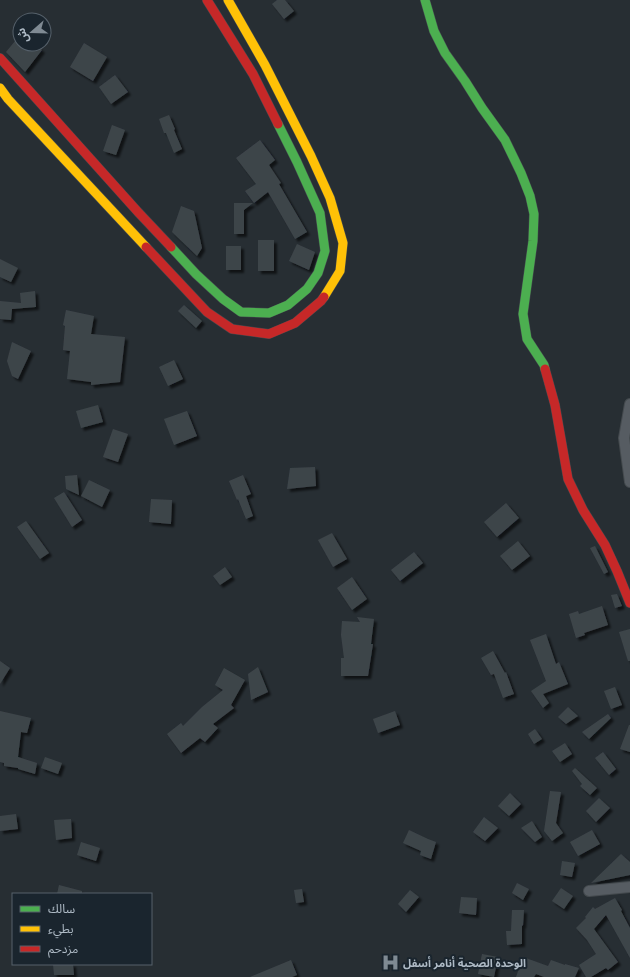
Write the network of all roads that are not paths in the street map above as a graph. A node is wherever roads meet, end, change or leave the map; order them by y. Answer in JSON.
{"nodes":[{"id":1,"x":207,"y":0,"type":"edge"},
{"id":2,"x":228,"y":0,"type":"edge"},
{"id":3,"x":425,"y":0,"type":"edge"},
{"id":4,"x":0,"y":58,"type":"edge"},
{"id":5,"x":0,"y":88,"type":"edge"},
{"id":6,"x":630,"y":404,"type":"edge"},
{"id":7,"x":630,"y":482,"type":"edge"},
{"id":8,"x":630,"y":603,"type":"edge"},
{"id":9,"x":630,"y":887,"type":"edge"},
{"id":10,"x":589,"y":891,"type":"dead end"}],
"edges":[{"from":1,"to":4,"type":"street"},
{"from":2,"to":5,"type":"street"},
{"from":3,"to":8,"type":"street"},
{"from":6,"to":7,"type":"street"},
{"from":9,"to":10,"type":"street"}]}
